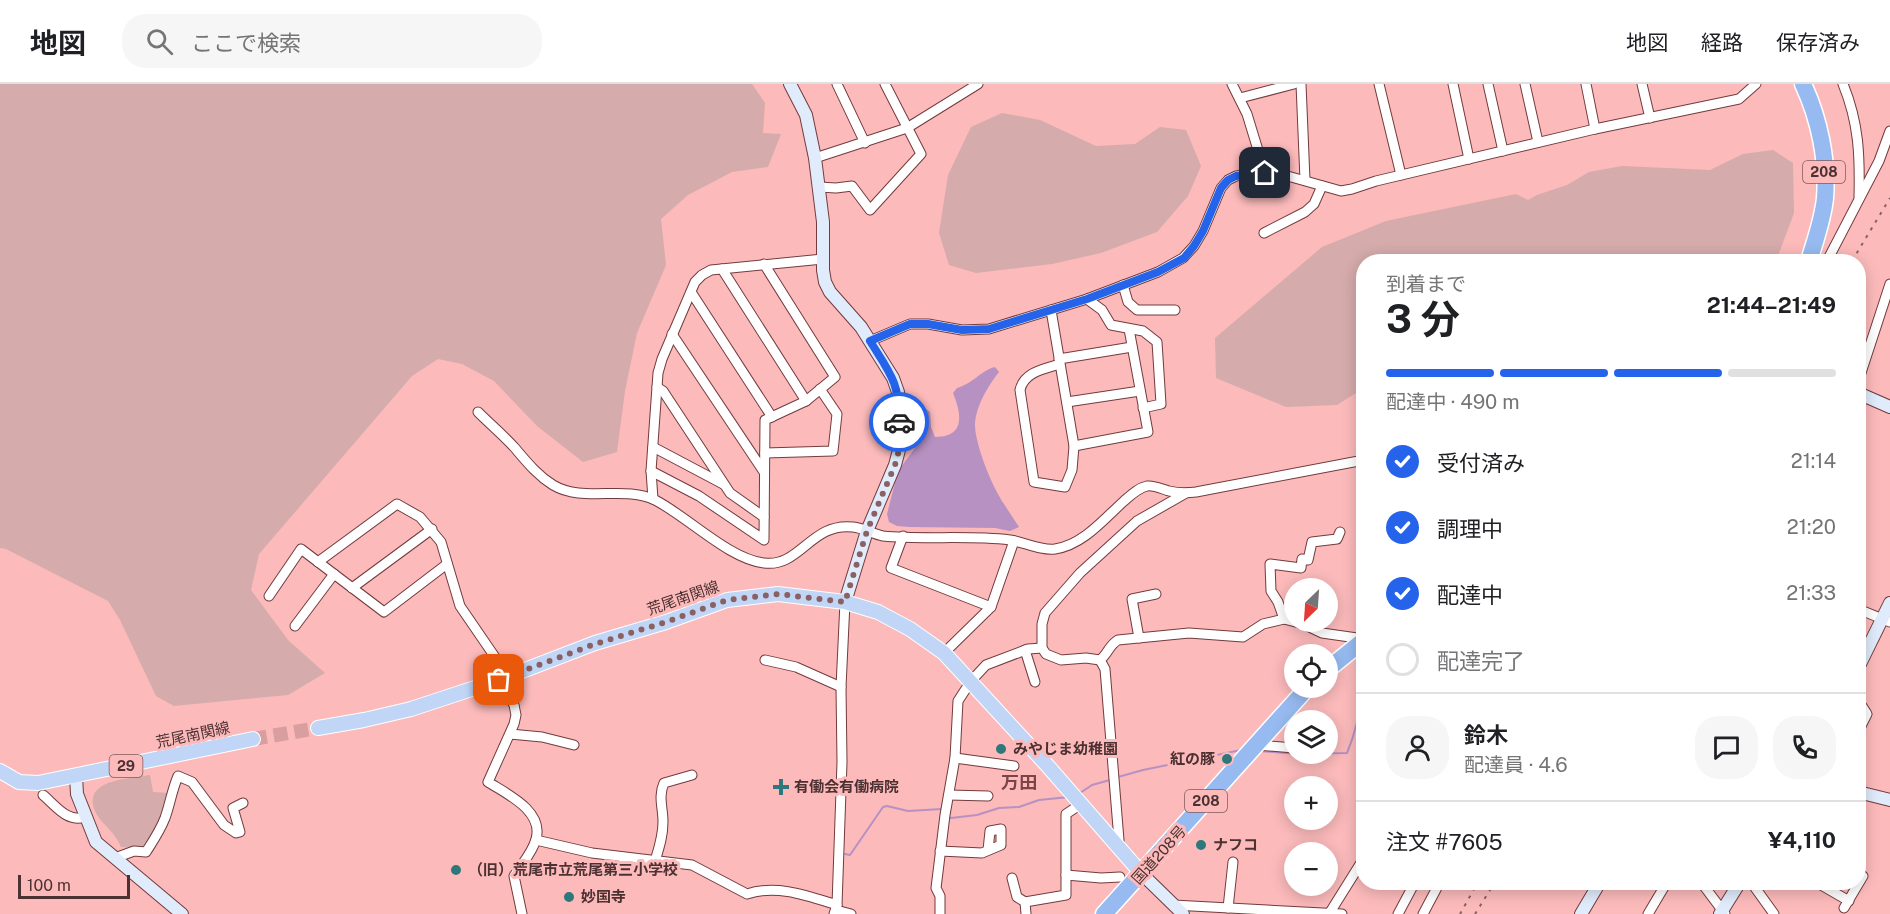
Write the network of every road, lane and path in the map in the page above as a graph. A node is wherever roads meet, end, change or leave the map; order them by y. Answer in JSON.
{"nodes":[{"id":1,"x":790,"y":84,"type":"edge"},
{"id":2,"x":837,"y":84,"type":"edge"},
{"id":3,"x":885,"y":84,"type":"edge"},
{"id":4,"x":978,"y":84,"type":"edge"},
{"id":5,"x":1232,"y":84,"type":"edge"},
{"id":6,"x":1294,"y":84,"type":"edge"},
{"id":7,"x":1301,"y":84,"type":"edge"},
{"id":8,"x":1379,"y":84,"type":"edge"},
{"id":9,"x":1453,"y":84,"type":"edge"},
{"id":10,"x":1488,"y":84,"type":"edge"},
{"id":11,"x":1525,"y":84,"type":"edge"},
{"id":12,"x":1586,"y":84,"type":"edge"},
{"id":13,"x":1642,"y":84,"type":"edge"},
{"id":14,"x":1756,"y":84,"type":"edge"},
{"id":15,"x":1803,"y":84,"type":"edge"},
{"id":16,"x":1843,"y":84,"type":"edge"},
{"id":17,"x":1264,"y":88,"type":"edge"},
{"id":18,"x":1240,"y":98,"type":"junction"},
{"id":19,"x":1650,"y":118,"type":"junction"},
{"id":20,"x":908,"y":128,"type":"junction"},
{"id":21,"x":1596,"y":129,"type":"junction"},
{"id":22,"x":1890,"y":131,"type":"edge"},
{"id":23,"x":865,"y":142,"type":"junction"},
{"id":24,"x":1538,"y":142,"type":"junction"},
{"id":25,"x":1503,"y":151,"type":"junction"},
{"id":26,"x":815,"y":158,"type":"junction"},
{"id":27,"x":1470,"y":159,"type":"junction"},
{"id":28,"x":1265,"y":173,"type":"junction"},
{"id":29,"x":1401,"y":175,"type":"junction"},
{"id":30,"x":1305,"y":180,"type":"junction"},
{"id":31,"x":1322,"y":186,"type":"junction"},
{"id":32,"x":819,"y":187,"type":"junction"},
{"id":33,"x":1859,"y":200,"type":"junction"},
{"id":34,"x":1264,"y":232,"type":"dead end"},
{"id":35,"x":1811,"y":254,"type":"edge"},
{"id":36,"x":1831,"y":254,"type":"edge"},
{"id":37,"x":823,"y":259,"type":"junction"},
{"id":38,"x":764,"y":264,"type":"junction"},
{"id":39,"x":722,"y":269,"type":"junction"},
{"id":40,"x":1890,"y":284,"type":"edge"},
{"id":41,"x":1123,"y":285,"type":"junction"},
{"id":42,"x":691,"y":292,"type":"junction"},
{"id":43,"x":1087,"y":299,"type":"junction"},
{"id":44,"x":1887,"y":303,"type":"edge"},
{"id":45,"x":1050,"y":310,"type":"junction"},
{"id":46,"x":1175,"y":310,"type":"dead end"},
{"id":47,"x":1129,"y":329,"type":"junction"},
{"id":48,"x":672,"y":334,"type":"junction"},
{"id":49,"x":870,"y":341,"type":"junction"},
{"id":50,"x":1132,"y":347,"type":"junction"},
{"id":51,"x":1866,"y":360,"type":"edge"},
{"id":52,"x":1060,"y":362,"type":"junction"},
{"id":53,"x":657,"y":387,"type":"junction"},
{"id":54,"x":820,"y":389,"type":"junction"},
{"id":55,"x":1140,"y":391,"type":"junction"},
{"id":56,"x":1866,"y":396,"type":"edge"},
{"id":57,"x":806,"y":400,"type":"junction"},
{"id":58,"x":1067,"y":402,"type":"junction"},
{"id":59,"x":1890,"y":407,"type":"edge"},
{"id":60,"x":1143,"y":408,"type":"junction"},
{"id":61,"x":478,"y":412,"type":"dead end"},
{"id":62,"x":772,"y":417,"type":"junction"},
{"id":63,"x":1074,"y":446,"type":"junction"},
{"id":64,"x":653,"y":447,"type":"junction"},
{"id":65,"x":765,"y":453,"type":"junction"},
{"id":66,"x":1356,"y":461,"type":"edge"},
{"id":67,"x":651,"y":471,"type":"junction"},
{"id":68,"x":764,"y":472,"type":"junction"},
{"id":69,"x":725,"y":485,"type":"junction"},
{"id":70,"x":1186,"y":493,"type":"junction"},
{"id":71,"x":653,"y":499,"type":"junction"},
{"id":72,"x":764,"y":517,"type":"junction"},
{"id":73,"x":432,"y":529,"type":"junction"},
{"id":74,"x":867,"y":531,"type":"junction"},
{"id":75,"x":1340,"y":532,"type":"dead end"},
{"id":76,"x":903,"y":536,"type":"junction"},
{"id":77,"x":1014,"y":541,"type":"junction"},
{"id":78,"x":318,"y":562,"type":"junction"},
{"id":79,"x":447,"y":564,"type":"junction"},
{"id":80,"x":334,"y":574,"type":"junction"},
{"id":81,"x":352,"y":588,"type":"junction"},
{"id":82,"x":1156,"y":594,"type":"dead end"},
{"id":83,"x":269,"y":596,"type":"dead end"},
{"id":84,"x":845,"y":602,"type":"junction"},
{"id":85,"x":1890,"y":603,"type":"edge"},
{"id":86,"x":991,"y":606,"type":"junction"},
{"id":87,"x":1866,"y":612,"type":"edge"},
{"id":88,"x":1284,"y":619,"type":"joint"},
{"id":89,"x":1886,"y":620,"type":"edge"},
{"id":90,"x":295,"y":626,"type":"dead end"},
{"id":91,"x":1320,"y":632,"type":"edge"},
{"id":92,"x":1139,"y":638,"type":"junction"},
{"id":93,"x":1356,"y":638,"type":"edge"},
{"id":94,"x":1356,"y":646,"type":"edge"},
{"id":95,"x":1042,"y":648,"type":"junction"},
{"id":96,"x":1025,"y":650,"type":"junction"},
{"id":97,"x":944,"y":653,"type":"junction"},
{"id":98,"x":1866,"y":654,"type":"edge"},
{"id":99,"x":765,"y":660,"type":"dead end"},
{"id":100,"x":1100,"y":660,"type":"junction"},
{"id":101,"x":1338,"y":661,"type":"edge"},
{"id":102,"x":499,"y":680,"type":"junction"},
{"id":103,"x":971,"y":681,"type":"junction"},
{"id":104,"x":1035,"y":682,"type":"dead end"},
{"id":105,"x":841,"y":687,"type":"junction"},
{"id":106,"x":1298,"y":698,"type":"edge"},
{"id":107,"x":318,"y":728,"type":"tunnel mouth"},
{"id":108,"x":510,"y":734,"type":"junction"},
{"id":109,"x":253,"y":739,"type":"tunnel mouth"},
{"id":110,"x":573,"y":745,"type":"dead end"},
{"id":111,"x":1256,"y":745,"type":"junction"},
{"id":112,"x":1284,"y":747,"type":"edge"},
{"id":113,"x":955,"y":758,"type":"junction"},
{"id":114,"x":1014,"y":766,"type":"dead end"},
{"id":115,"x":0,"y":771,"type":"edge"},
{"id":116,"x":692,"y":775,"type":"dead end"},
{"id":117,"x":76,"y":776,"type":"junction"},
{"id":118,"x":1866,"y":794,"type":"edge"},
{"id":119,"x":43,"y":795,"type":"dead end"},
{"id":120,"x":949,"y":795,"type":"junction"},
{"id":121,"x":988,"y":796,"type":"dead end"},
{"id":122,"x":1890,"y":801,"type":"edge"},
{"id":123,"x":243,"y":803,"type":"dead end"},
{"id":124,"x":1081,"y":804,"type":"junction"},
{"id":125,"x":86,"y":816,"type":"junction"},
{"id":126,"x":536,"y":840,"type":"junction"},
{"id":127,"x":1114,"y":842,"type":"junction"},
{"id":128,"x":988,"y":850,"type":"dead end"},
{"id":129,"x":940,"y":851,"type":"junction"},
{"id":130,"x":115,"y":858,"type":"junction"},
{"id":131,"x":655,"y":861,"type":"junction"},
{"id":132,"x":1233,"y":862,"type":"dead end"},
{"id":133,"x":1356,"y":871,"type":"edge"},
{"id":134,"x":1142,"y":874,"type":"junction"},
{"id":135,"x":1066,"y":875,"type":"junction"},
{"id":136,"x":1120,"y":877,"type":"dead end"},
{"id":137,"x":1012,"y":878,"type":"dead end"},
{"id":138,"x":1411,"y":890,"type":"edge"},
{"id":139,"x":1436,"y":890,"type":"edge"},
{"id":140,"x":1596,"y":890,"type":"edge"},
{"id":141,"x":1662,"y":890,"type":"edge"},
{"id":142,"x":1706,"y":890,"type":"edge"},
{"id":143,"x":1735,"y":890,"type":"edge"},
{"id":144,"x":1757,"y":890,"type":"edge"},
{"id":145,"x":1827,"y":890,"type":"edge"},
{"id":146,"x":1855,"y":890,"type":"edge"},
{"id":147,"x":1025,"y":902,"type":"junction"},
{"id":148,"x":1228,"y":908,"type":"junction"},
{"id":149,"x":836,"y":909,"type":"edge"},
{"id":150,"x":1178,"y":910,"type":"edge"},
{"id":151,"x":1329,"y":913,"type":"edge"},
{"id":152,"x":1584,"y":913,"type":"edge"},
{"id":153,"x":1722,"y":913,"type":"edge"},
{"id":154,"x":182,"y":914,"type":"edge"},
{"id":155,"x":522,"y":914,"type":"edge"},
{"id":156,"x":851,"y":914,"type":"edge"},
{"id":157,"x":940,"y":914,"type":"edge"},
{"id":158,"x":1026,"y":914,"type":"edge"},
{"id":159,"x":1104,"y":914,"type":"edge"},
{"id":160,"x":1342,"y":914,"type":"edge"},
{"id":161,"x":1398,"y":914,"type":"edge"},
{"id":162,"x":1423,"y":914,"type":"edge"},
{"id":163,"x":1648,"y":914,"type":"edge"},
{"id":164,"x":1774,"y":914,"type":"edge"}],
"edges":[{"from":1,"to":26,"type":"street"},
{"from":2,"to":23,"type":"street"},
{"from":3,"to":20,"type":"street"},
{"from":4,"to":20,"type":"street"},
{"from":5,"to":18,"type":"street"},
{"from":6,"to":17,"type":"street"},
{"from":7,"to":30,"type":"street"},
{"from":8,"to":29,"type":"street"},
{"from":9,"to":27,"type":"street"},
{"from":10,"to":25,"type":"street"},
{"from":11,"to":24,"type":"street"},
{"from":12,"to":21,"type":"street"},
{"from":13,"to":19,"type":"street"},
{"from":14,"to":19,"type":"street"},
{"from":15,"to":35,"type":"highway","number":"208"},
{"from":16,"to":33,"type":"street"},
{"from":17,"to":18,"type":"street"},
{"from":18,"to":28,"type":"street"},
{"from":19,"to":21,"type":"street"},
{"from":20,"to":23,"type":"street"},
{"from":20,"to":32,"type":"street"},
{"from":21,"to":24,"type":"street"},
{"from":22,"to":33,"type":"street"},
{"from":23,"to":26,"type":"street"},
{"from":24,"to":25,"type":"street"},
{"from":25,"to":27,"type":"street"},
{"from":26,"to":32,"type":"street"},
{"from":27,"to":29,"type":"street"},
{"from":28,"to":30,"type":"street"},
{"from":28,"to":41,"type":"street"},
{"from":29,"to":31,"type":"street"},
{"from":30,"to":31,"type":"street"},
{"from":31,"to":34,"type":"street"},
{"from":32,"to":37,"type":"street"},
{"from":33,"to":36,"type":"street"},
{"from":37,"to":38,"type":"street"},
{"from":37,"to":49,"type":"street"},
{"from":38,"to":39,"type":"street"},
{"from":38,"to":54,"type":"street"},
{"from":39,"to":42,"type":"street"},
{"from":39,"to":57,"type":"street"},
{"from":40,"to":44,"type":"street"},
{"from":41,"to":43,"type":"street"},
{"from":41,"to":46,"type":"street"},
{"from":42,"to":48,"type":"street"},
{"from":42,"to":62,"type":"street"},
{"from":43,"to":45,"type":"street"},
{"from":43,"to":47,"type":"street"},
{"from":44,"to":51,"type":"street"},
{"from":45,"to":49,"type":"street"},
{"from":45,"to":52,"type":"street"},
{"from":47,"to":50,"type":"street"},
{"from":47,"to":60,"type":"street"},
{"from":48,"to":53,"type":"street"},
{"from":48,"to":68,"type":"street"},
{"from":49,"to":74,"type":"street"},
{"from":50,"to":52,"type":"street"},
{"from":50,"to":55,"type":"street"},
{"from":52,"to":58,"type":"street"},
{"from":52,"to":63,"type":"street"},
{"from":53,"to":64,"type":"street"},
{"from":53,"to":69,"type":"street"},
{"from":54,"to":57,"type":"street"},
{"from":54,"to":65,"type":"street"},
{"from":55,"to":58,"type":"street"},
{"from":55,"to":60,"type":"street"},
{"from":56,"to":59,"type":"street"},
{"from":57,"to":62,"type":"street"},
{"from":58,"to":63,"type":"street"},
{"from":60,"to":63,"type":"street"},
{"from":61,"to":71,"type":"street"},
{"from":62,"to":65,"type":"street"},
{"from":64,"to":67,"type":"street"},
{"from":64,"to":69,"type":"street"},
{"from":65,"to":68,"type":"street"},
{"from":66,"to":70,"type":"street"},
{"from":67,"to":71,"type":"street"},
{"from":67,"to":72,"type":"street"},
{"from":68,"to":72,"type":"street"},
{"from":69,"to":72,"type":"street"},
{"from":70,"to":77,"type":"street"},
{"from":70,"to":95,"type":"street"},
{"from":71,"to":74,"type":"street"},
{"from":73,"to":78,"type":"street"},
{"from":73,"to":79,"type":"street"},
{"from":73,"to":81,"type":"street"},
{"from":74,"to":76,"type":"street"},
{"from":74,"to":84,"type":"street"},
{"from":75,"to":88,"type":"street"},
{"from":76,"to":77,"type":"street"},
{"from":76,"to":86,"type":"street"},
{"from":77,"to":86,"type":"street"},
{"from":78,"to":80,"type":"street"},
{"from":78,"to":83,"type":"street"},
{"from":79,"to":81,"type":"street"},
{"from":79,"to":102,"type":"street"},
{"from":80,"to":81,"type":"street"},
{"from":80,"to":90,"type":"street"},
{"from":82,"to":92,"type":"street"},
{"from":84,"to":97,"type":"main road","name":"荒尾南関線"},
{"from":84,"to":102,"type":"main road","name":"荒尾南関線"},
{"from":84,"to":105,"type":"street"},
{"from":85,"to":89,"type":"street"},
{"from":86,"to":97,"type":"street"},
{"from":87,"to":89,"type":"street"},
{"from":88,"to":92,"type":"street"},
{"from":89,"to":98,"type":"street"},
{"from":91,"to":93,"type":"street"},
{"from":92,"to":100,"type":"street"},
{"from":94,"to":101,"type":"highway"},
{"from":95,"to":96,"type":"street"},
{"from":95,"to":100,"type":"street"},
{"from":96,"to":103,"type":"street"},
{"from":96,"to":104,"type":"street"},
{"from":97,"to":103,"type":"main road","name":"荒尾南関線"},
{"from":99,"to":105,"type":"street"},
{"from":100,"to":127,"type":"street"},
{"from":102,"to":107,"type":"main road","name":"荒尾南関線"},
{"from":102,"to":108,"type":"street"},
{"from":103,"to":113,"type":"street"},
{"from":103,"to":124,"type":"main road","name":"荒尾南関線"},
{"from":105,"to":149,"type":"street"},
{"from":106,"to":111,"type":"highway","name":"国道208号","number":"208"},
{"from":108,"to":110,"type":"street"},
{"from":108,"to":126,"type":"street"},
{"from":109,"to":117,"type":"main road","name":"荒尾南関線","number":"29"},
{"from":111,"to":112,"type":"street"},
{"from":111,"to":134,"type":"highway","name":"国道208号","number":"208"},
{"from":113,"to":114,"type":"street"},
{"from":113,"to":120,"type":"street"},
{"from":115,"to":117,"type":"main road","name":"荒尾南関線","number":"29"},
{"from":116,"to":131,"type":"street"},
{"from":117,"to":125,"type":"street"},
{"from":118,"to":122,"type":"street"},
{"from":119,"to":125,"type":"street"},
{"from":120,"to":121,"type":"street"},
{"from":120,"to":129,"type":"street"},
{"from":123,"to":130,"type":"street"},
{"from":124,"to":127,"type":"main road","name":"荒尾南関線"},
{"from":124,"to":135,"type":"street"},
{"from":125,"to":130,"type":"street"},
{"from":126,"to":131,"type":"street"},
{"from":126,"to":155,"type":"street"},
{"from":127,"to":134,"type":"main road","name":"荒尾南関線"},
{"from":128,"to":129,"type":"street"},
{"from":129,"to":157,"type":"street"},
{"from":130,"to":154,"type":"street"},
{"from":131,"to":149,"type":"street"},
{"from":132,"to":148,"type":"street"},
{"from":133,"to":151,"type":"street"},
{"from":134,"to":150,"type":"street"},
{"from":134,"to":159,"type":"highway","name":"国道208号","number":"208"},
{"from":135,"to":136,"type":"street"},
{"from":135,"to":147,"type":"street"},
{"from":137,"to":147,"type":"street"},
{"from":138,"to":161,"type":"street"},
{"from":139,"to":162,"type":"street"},
{"from":140,"to":152,"type":"street"},
{"from":141,"to":163,"type":"street"},
{"from":142,"to":153,"type":"street"},
{"from":143,"to":153,"type":"street"},
{"from":144,"to":164,"type":"street"},
{"from":145,"to":146,"type":"street"},
{"from":147,"to":158,"type":"street"},
{"from":148,"to":150,"type":"street"},
{"from":148,"to":151,"type":"street"},
{"from":149,"to":156,"type":"street"},
{"from":151,"to":160,"type":"street"}]}
